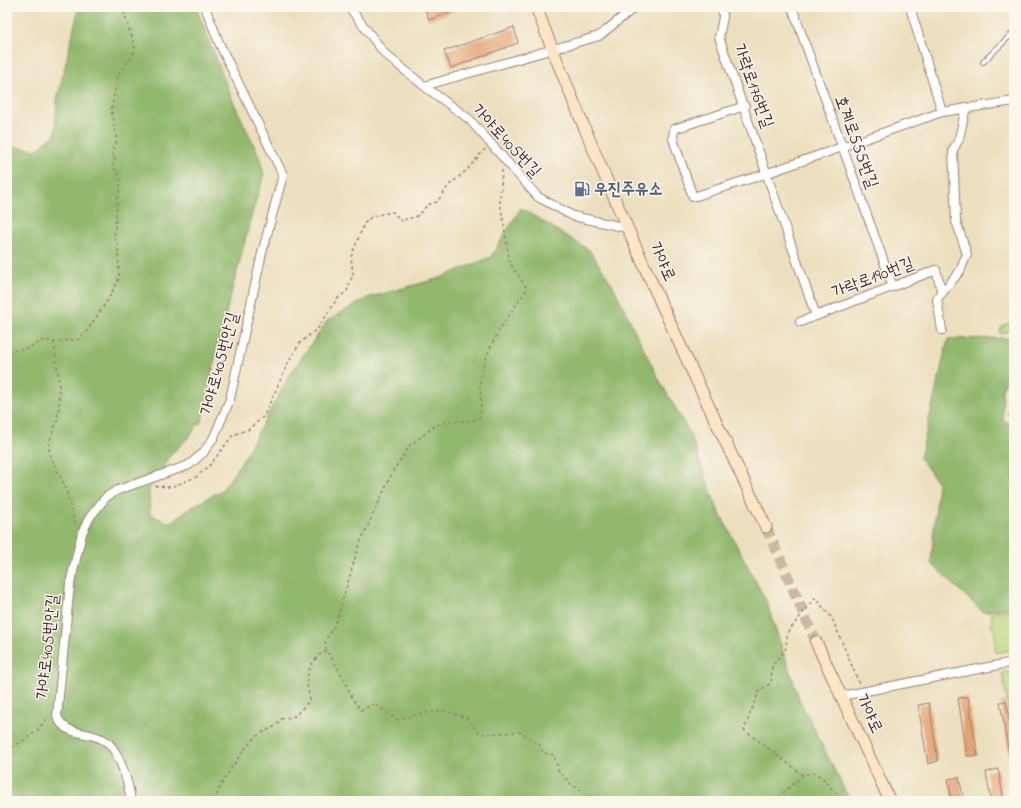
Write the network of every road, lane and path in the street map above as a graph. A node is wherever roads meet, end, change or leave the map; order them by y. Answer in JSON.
{"nodes":[{"id":1,"x":122,"y":7,"type":"edge"},
{"id":2,"x":205,"y":7,"type":"edge"},
{"id":3,"x":349,"y":7,"type":"edge"},
{"id":4,"x":536,"y":7,"type":"edge"},
{"id":5,"x":635,"y":7,"type":"edge"},
{"id":6,"x":722,"y":7,"type":"edge"},
{"id":7,"x":792,"y":7,"type":"edge"},
{"id":8,"x":910,"y":7,"type":"edge"},
{"id":9,"x":627,"y":10,"type":"edge"},
{"id":10,"x":1014,"y":32,"type":"edge"},
{"id":11,"x":552,"y":49,"type":"junction"},
{"id":12,"x":983,"y":62,"type":"dead end"},
{"id":13,"x":424,"y":86,"type":"junction"},
{"id":14,"x":1014,"y":101,"type":"edge"},
{"id":15,"x":745,"y":106,"type":"junction"},
{"id":16,"x":966,"y":107,"type":"junction"},
{"id":17,"x":942,"y":112,"type":"junction"},
{"id":18,"x":491,"y":144,"type":"junction"},
{"id":19,"x":842,"y":148,"type":"junction"},
{"id":20,"x":501,"y":166,"type":"dead end"},
{"id":21,"x":768,"y":173,"type":"junction"},
{"id":22,"x":627,"y":228,"type":"junction"},
{"id":23,"x":893,"y":287,"type":"junction"},
{"id":24,"x":942,"y":293,"type":"junction"},
{"id":25,"x":816,"y":316,"type":"junction"},
{"id":26,"x":800,"y":322,"type":"dead end"},
{"id":27,"x":942,"y":330,"type":"dead end"},
{"id":28,"x":54,"y":342,"type":"junction"},
{"id":29,"x":7,"y":351,"type":"edge"},
{"id":30,"x":249,"y":429,"type":"dead end"},
{"id":31,"x":766,"y":527,"type":"tunnel mouth"},
{"id":32,"x":79,"y":544,"type":"junction"},
{"id":33,"x":816,"y":642,"type":"tunnel mouth"},
{"id":34,"x":327,"y":651,"type":"junction"},
{"id":35,"x":1014,"y":662,"type":"edge"},
{"id":36,"x":862,"y":692,"type":"junction"},
{"id":37,"x":841,"y":696,"type":"junction"},
{"id":38,"x":57,"y":704,"type":"junction"},
{"id":39,"x":7,"y":751,"type":"edge"},
{"id":40,"x":803,"y":775,"type":"junction"},
{"id":41,"x":131,"y":801,"type":"edge"},
{"id":42,"x":214,"y":801,"type":"edge"},
{"id":43,"x":599,"y":801,"type":"edge"},
{"id":44,"x":774,"y":801,"type":"edge"},
{"id":45,"x":843,"y":801,"type":"edge"},
{"id":46,"x":890,"y":801,"type":"edge"}],
"edges":[{"from":1,"to":28,"type":"path"},
{"from":2,"to":32,"type":"street","name":"가야로405번안길"},
{"from":3,"to":13,"type":"street","name":"가야로405번길"},
{"from":4,"to":11,"type":"main road","name":"가야로"},
{"from":5,"to":9,"type":"street"},
{"from":6,"to":15,"type":"street","name":"가락로176번길"},
{"from":7,"to":19,"type":"street","name":"호계로555번길"},
{"from":8,"to":17,"type":"street"},
{"from":9,"to":11,"type":"street"},
{"from":10,"to":12,"type":"lane"},
{"from":11,"to":13,"type":"street"},
{"from":11,"to":22,"type":"main road","name":"가야로"},
{"from":13,"to":18,"type":"street","name":"가야로405번길"},
{"from":14,"to":16,"type":"street"},
{"from":15,"to":21,"type":"street","name":"가락로176번길"},
{"from":15,"to":21,"type":"street"},
{"from":16,"to":17,"type":"street"},
{"from":16,"to":24,"type":"street","name":"가락로190번길"},
{"from":17,"to":19,"type":"street"},
{"from":18,"to":22,"type":"street","name":"가야로405번길"},
{"from":18,"to":30,"type":"path"},
{"from":19,"to":21,"type":"street"},
{"from":19,"to":23,"type":"street","name":"호계로555번길"},
{"from":20,"to":34,"type":"path"},
{"from":21,"to":25,"type":"street","name":"가락로176번길"},
{"from":22,"to":31,"type":"main road","name":"가야로"},
{"from":23,"to":24,"type":"street","name":"가락로190번길"},
{"from":23,"to":25,"type":"street","name":"가락로190번길"},
{"from":24,"to":27,"type":"street","name":"가락로190번길"},
{"from":25,"to":26,"type":"street","name":"가락로190번길"},
{"from":28,"to":29,"type":"path"},
{"from":28,"to":32,"type":"path"},
{"from":32,"to":38,"type":"street","name":"가야로405번안길"},
{"from":33,"to":37,"type":"main road","name":"가야로"},
{"from":34,"to":42,"type":"path"},
{"from":34,"to":43,"type":"path"},
{"from":35,"to":36,"type":"street"},
{"from":36,"to":37,"type":"street"},
{"from":36,"to":40,"type":"path"},
{"from":37,"to":46,"type":"main road","name":"가야로"},
{"from":38,"to":39,"type":"path"},
{"from":38,"to":41,"type":"street","name":"가야로405번안길"},
{"from":40,"to":44,"type":"path"},
{"from":40,"to":45,"type":"path"}]}
